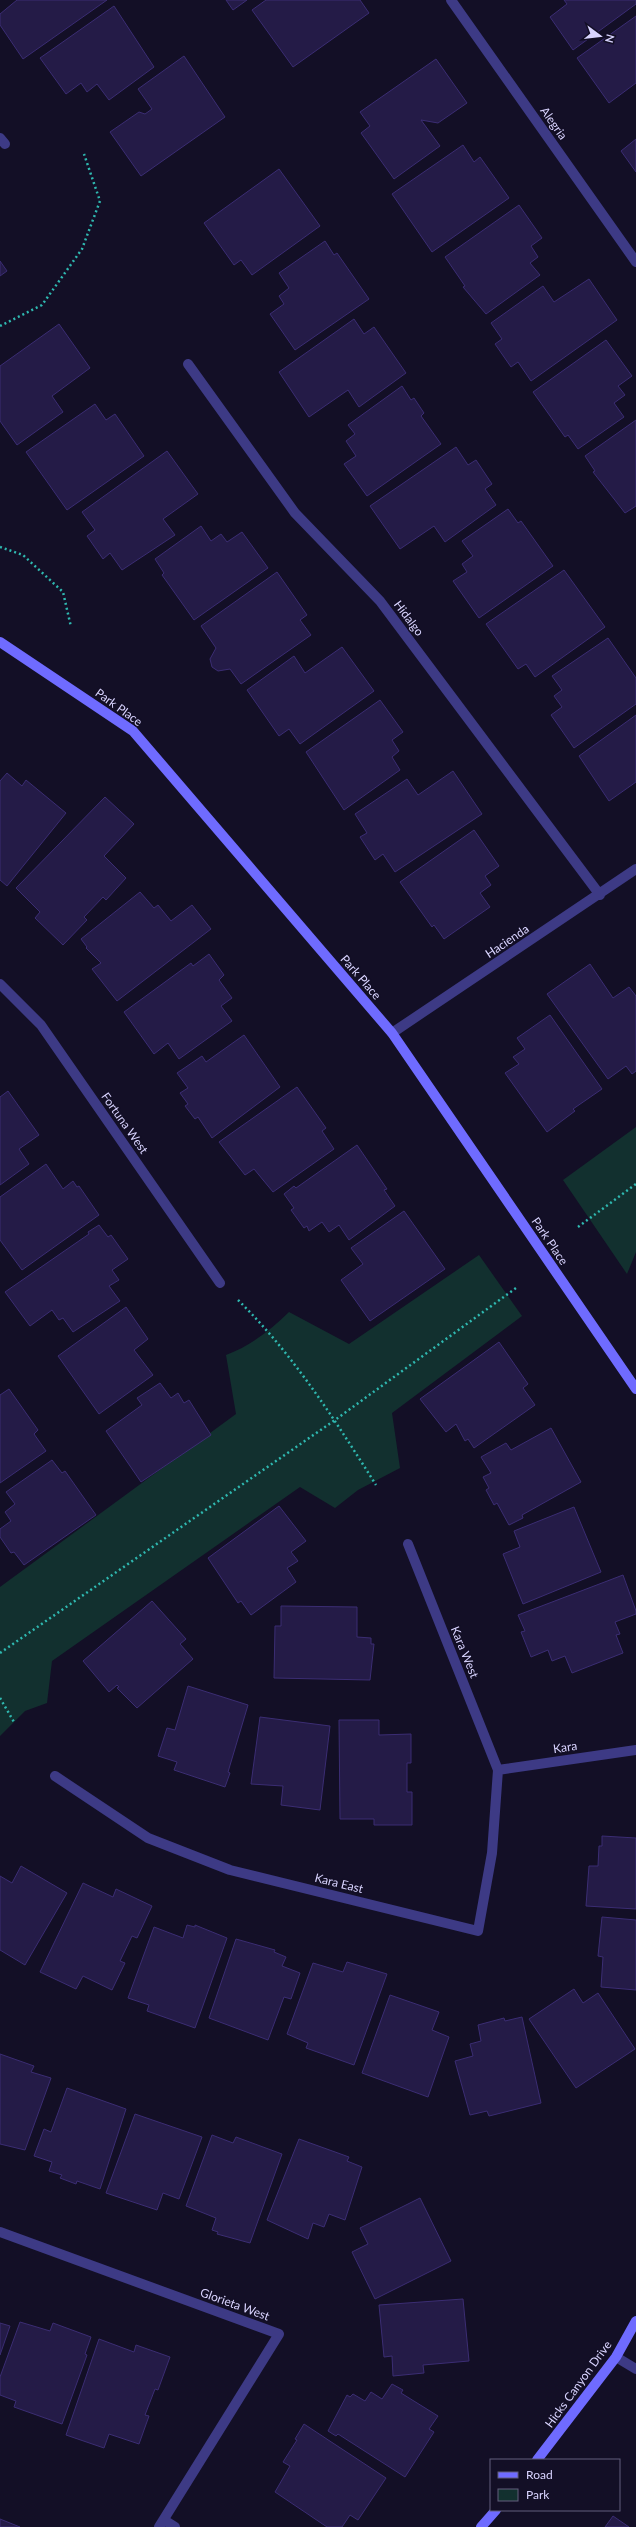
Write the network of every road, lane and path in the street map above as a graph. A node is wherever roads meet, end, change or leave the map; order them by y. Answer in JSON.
{"nodes":[{"id":1,"x":451,"y":0,"type":"edge"},
{"id":2,"x":84,"y":154,"type":"dead end"},
{"id":3,"x":636,"y":262,"type":"edge"},
{"id":4,"x":0,"y":326,"type":"edge"},
{"id":5,"x":188,"y":364,"type":"dead end"},
{"id":6,"x":0,"y":546,"type":"edge"},
{"id":7,"x":71,"y":627,"type":"dead end"},
{"id":8,"x":0,"y":642,"type":"edge"},
{"id":9,"x":636,"y":870,"type":"edge"},
{"id":10,"x":600,"y":895,"type":"junction"},
{"id":11,"x":0,"y":984,"type":"edge"},
{"id":12,"x":392,"y":1033,"type":"junction"},
{"id":13,"x":636,"y":1184,"type":"edge"},
{"id":14,"x":578,"y":1228,"type":"dead end"},
{"id":15,"x":220,"y":1283,"type":"joint"},
{"id":16,"x":516,"y":1288,"type":"dead end"},
{"id":17,"x":636,"y":1389,"type":"edge"},
{"id":18,"x":335,"y":1420,"type":"junction"},
{"id":19,"x":376,"y":1485,"type":"dead end"},
{"id":20,"x":408,"y":1544,"type":"dead end"},
{"id":21,"x":0,"y":1653,"type":"edge"},
{"id":22,"x":0,"y":1698,"type":"edge"},
{"id":23,"x":14,"y":1722,"type":"dead end"},
{"id":24,"x":636,"y":1750,"type":"edge"},
{"id":25,"x":498,"y":1770,"type":"junction"},
{"id":26,"x":55,"y":1776,"type":"dead end"},
{"id":27,"x":0,"y":2232,"type":"edge"},
{"id":28,"x":636,"y":2321,"type":"edge"},
{"id":29,"x":616,"y":2357,"type":"junction"},
{"id":30,"x":636,"y":2369,"type":"edge"},
{"id":31,"x":538,"y":2459,"type":"edge"},
{"id":32,"x":495,"y":2511,"type":"edge"},
{"id":33,"x":161,"y":2524,"type":"edge"},
{"id":34,"x":175,"y":2527,"type":"edge"},
{"id":35,"x":481,"y":2527,"type":"edge"}],
"edges":[{"from":1,"to":3,"type":"street","name":"Alegria"},
{"from":2,"to":4,"type":"path"},
{"from":5,"to":10,"type":"street","name":"Hidalgo"},
{"from":6,"to":7,"type":"path"},
{"from":8,"to":12,"type":"street","name":"Park Place"},
{"from":9,"to":10,"type":"street","name":"Hacienda"},
{"from":10,"to":12,"type":"street","name":"Hacienda"},
{"from":11,"to":15,"type":"street","name":"Fortuna West"},
{"from":12,"to":17,"type":"street","name":"Park Place"},
{"from":13,"to":14,"type":"path"},
{"from":15,"to":18,"type":"path"},
{"from":16,"to":18,"type":"path"},
{"from":18,"to":19,"type":"path"},
{"from":18,"to":21,"type":"path"},
{"from":20,"to":25,"type":"street","name":"Kara West"},
{"from":22,"to":23,"type":"path"},
{"from":24,"to":25,"type":"street","name":"Kara"},
{"from":25,"to":26,"type":"street","name":"Kara East"},
{"from":27,"to":33,"type":"street","name":"Glorieta West"},
{"from":28,"to":29,"type":"street","name":"Hicks Canyon Drive"},
{"from":29,"to":30,"type":"street"},
{"from":29,"to":31,"type":"street","name":"Hicks Canyon Drive"},
{"from":32,"to":35,"type":"street"},
{"from":33,"to":34,"type":"street"}]}
